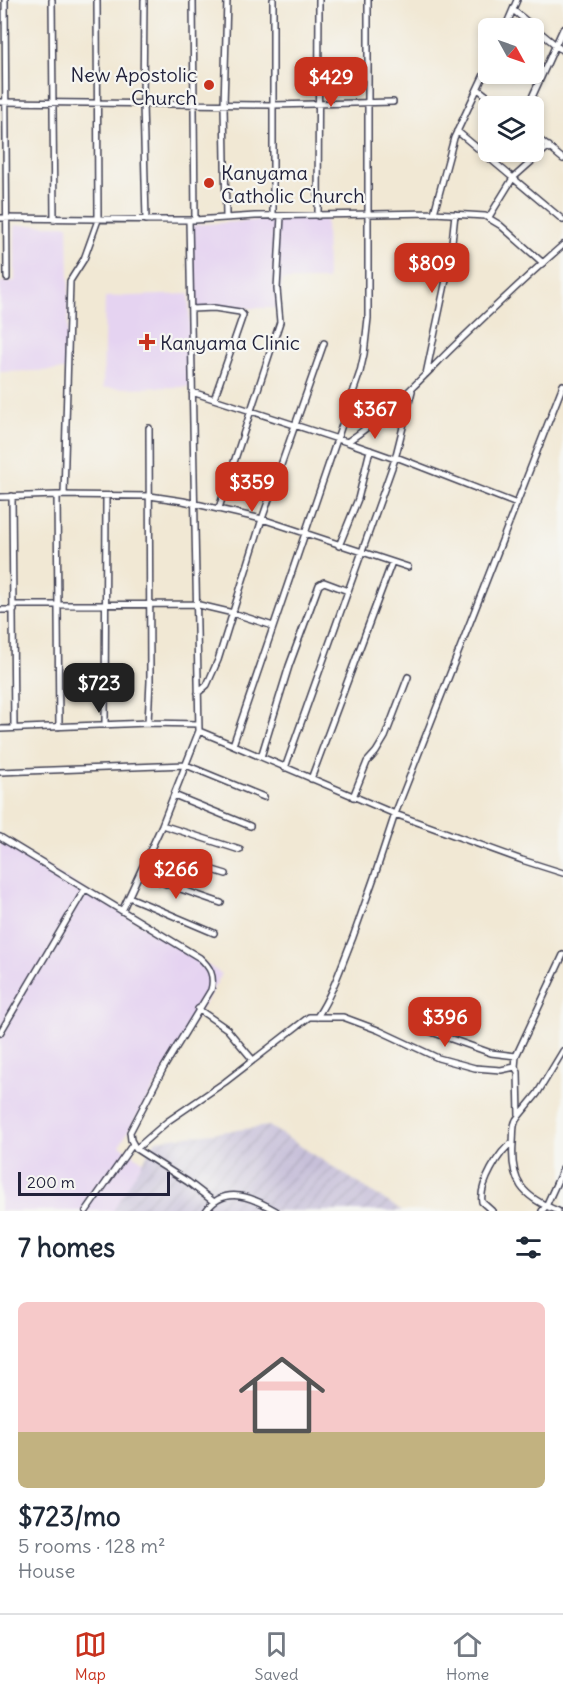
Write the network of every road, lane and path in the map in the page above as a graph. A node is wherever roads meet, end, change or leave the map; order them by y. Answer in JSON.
{"nodes":[{"id":1,"x":6,"y":0,"type":"edge"},
{"id":2,"x":52,"y":0,"type":"edge"},
{"id":3,"x":97,"y":0,"type":"edge"},
{"id":4,"x":144,"y":0,"type":"edge"},
{"id":5,"x":193,"y":0,"type":"edge"},
{"id":6,"x":227,"y":0,"type":"edge"},
{"id":7,"x":273,"y":0,"type":"edge"},
{"id":8,"x":319,"y":0,"type":"edge"},
{"id":9,"x":368,"y":0,"type":"edge"},
{"id":10,"x":517,"y":0,"type":"edge"},
{"id":11,"x":513,"y":10,"type":"junction"},
{"id":12,"x":509,"y":18,"type":"edge"},
{"id":13,"x":563,"y":29,"type":"edge"},
{"id":14,"x":556,"y":45,"type":"junction"},
{"id":15,"x":563,"y":51,"type":"edge"},
{"id":16,"x":480,"y":84,"type":"edge"},
{"id":17,"x":478,"y":89,"type":"junction"},
{"id":18,"x":487,"y":96,"type":"edge"},
{"id":19,"x":533,"y":96,"type":"edge"},
{"id":20,"x":3,"y":102,"type":"edge"},
{"id":21,"x":52,"y":102,"type":"junction"},
{"id":22,"x":98,"y":102,"type":"junction"},
{"id":23,"x":393,"y":102,"type":"dead end"},
{"id":24,"x":143,"y":103,"type":"junction"},
{"id":25,"x":195,"y":103,"type":"junction"},
{"id":26,"x":368,"y":103,"type":"junction"},
{"id":27,"x":320,"y":104,"type":"junction"},
{"id":28,"x":224,"y":105,"type":"junction"},
{"id":29,"x":274,"y":105,"type":"junction"},
{"id":30,"x":458,"y":131,"type":"junction"},
{"id":31,"x":544,"y":142,"type":"edge"},
{"id":32,"x":549,"y":146,"type":"junction"},
{"id":33,"x":563,"y":159,"type":"edge"},
{"id":34,"x":513,"y":178,"type":"junction"},
{"id":35,"x":434,"y":213,"type":"junction"},
{"id":36,"x":455,"y":214,"type":"junction"},
{"id":37,"x":368,"y":215,"type":"junction"},
{"id":38,"x":281,"y":216,"type":"junction"},
{"id":39,"x":318,"y":216,"type":"junction"},
{"id":40,"x":226,"y":217,"type":"junction"},
{"id":41,"x":273,"y":217,"type":"junction"},
{"id":42,"x":489,"y":217,"type":"junction"},
{"id":43,"x":0,"y":218,"type":"edge"},
{"id":44,"x":8,"y":218,"type":"junction"},
{"id":45,"x":54,"y":220,"type":"junction"},
{"id":46,"x":98,"y":220,"type":"junction"},
{"id":47,"x":146,"y":220,"type":"junction"},
{"id":48,"x":192,"y":220,"type":"junction"},
{"id":49,"x":563,"y":220,"type":"edge"},
{"id":50,"x":563,"y":245,"type":"edge"},
{"id":51,"x":543,"y":263,"type":"junction"},
{"id":52,"x":7,"y":278,"type":"dead end"},
{"id":53,"x":191,"y":309,"type":"junction"},
{"id":54,"x":324,"y":343,"type":"dead end"},
{"id":55,"x":426,"y":376,"type":"junction"},
{"id":56,"x":563,"y":386,"type":"edge"},
{"id":57,"x":413,"y":389,"type":"junction"},
{"id":58,"x":192,"y":392,"type":"junction"},
{"id":59,"x":214,"y":399,"type":"junction"},
{"id":60,"x":250,"y":412,"type":"junction"},
{"id":61,"x":294,"y":425,"type":"junction"},
{"id":62,"x":149,"y":428,"type":"dead end"},
{"id":63,"x":337,"y":440,"type":"junction"},
{"id":64,"x":347,"y":442,"type":"junction"},
{"id":65,"x":370,"y":450,"type":"junction"},
{"id":66,"x":395,"y":458,"type":"junction"},
{"id":67,"x":57,"y":495,"type":"junction"},
{"id":68,"x":64,"y":495,"type":"junction"},
{"id":69,"x":12,"y":496,"type":"junction"},
{"id":70,"x":105,"y":496,"type":"junction"},
{"id":71,"x":150,"y":496,"type":"junction"},
{"id":72,"x":0,"y":497,"type":"edge"},
{"id":73,"x":193,"y":503,"type":"junction"},
{"id":74,"x":517,"y":504,"type":"junction"},
{"id":75,"x":219,"y":508,"type":"junction"},
{"id":76,"x":262,"y":519,"type":"junction"},
{"id":77,"x":306,"y":534,"type":"junction"},
{"id":78,"x":339,"y":546,"type":"junction"},
{"id":79,"x":361,"y":553,"type":"junction"},
{"id":80,"x":392,"y":562,"type":"junction"},
{"id":81,"x":408,"y":567,"type":"dead end"},
{"id":82,"x":348,"y":591,"type":"junction"},
{"id":83,"x":150,"y":603,"type":"junction"},
{"id":84,"x":195,"y":604,"type":"junction"},
{"id":85,"x":59,"y":605,"type":"junction"},
{"id":86,"x":105,"y":605,"type":"junction"},
{"id":87,"x":14,"y":608,"type":"junction"},
{"id":88,"x":0,"y":610,"type":"edge"},
{"id":89,"x":233,"y":613,"type":"junction"},
{"id":90,"x":273,"y":626,"type":"junction"},
{"id":91,"x":408,"y":677,"type":"dead end"},
{"id":92,"x":198,"y":693,"type":"junction"},
{"id":93,"x":148,"y":723,"type":"junction"},
{"id":94,"x":198,"y":724,"type":"junction"},
{"id":95,"x":105,"y":725,"type":"junction"},
{"id":96,"x":59,"y":727,"type":"junction"},
{"id":97,"x":14,"y":728,"type":"junction"},
{"id":98,"x":0,"y":729,"type":"edge"},
{"id":99,"x":199,"y":731,"type":"junction"},
{"id":100,"x":232,"y":745,"type":"junction"},
{"id":101,"x":261,"y":757,"type":"junction"},
{"id":102,"x":186,"y":765,"type":"junction"},
{"id":103,"x":285,"y":768,"type":"junction"},
{"id":104,"x":0,"y":772,"type":"edge"},
{"id":105,"x":310,"y":779,"type":"junction"},
{"id":106,"x":174,"y":795,"type":"junction"},
{"id":107,"x":264,"y":797,"type":"dead end"},
{"id":108,"x":353,"y":797,"type":"junction"},
{"id":109,"x":395,"y":814,"type":"junction"},
{"id":110,"x":162,"y":825,"type":"junction"},
{"id":111,"x":250,"y":826,"type":"dead end"},
{"id":112,"x":0,"y":837,"type":"edge"},
{"id":113,"x":240,"y":850,"type":"dead end"},
{"id":114,"x":150,"y":851,"type":"junction"},
{"id":115,"x":563,"y":873,"type":"edge"},
{"id":116,"x":226,"y":874,"type":"dead end"},
{"id":117,"x":140,"y":875,"type":"junction"},
{"id":118,"x":86,"y":889,"type":"junction"},
{"id":119,"x":129,"y":897,"type":"junction"},
{"id":120,"x":221,"y":903,"type":"dead end"},
{"id":121,"x":122,"y":911,"type":"junction"},
{"id":122,"x":214,"y":933,"type":"dead end"},
{"id":123,"x":563,"y":955,"type":"edge"},
{"id":124,"x":198,"y":1009,"type":"junction"},
{"id":125,"x":317,"y":1017,"type":"junction"},
{"id":126,"x":420,"y":1028,"type":"dead end"},
{"id":127,"x":0,"y":1033,"type":"edge"},
{"id":128,"x":563,"y":1051,"type":"edge"},
{"id":129,"x":516,"y":1056,"type":"junction"},
{"id":130,"x":253,"y":1060,"type":"junction"},
{"id":131,"x":515,"y":1067,"type":"junction"},
{"id":132,"x":519,"y":1116,"type":"junction"},
{"id":133,"x":513,"y":1142,"type":"junction"},
{"id":134,"x":134,"y":1146,"type":"junction"},
{"id":135,"x":563,"y":1169,"type":"edge"},
{"id":136,"x":214,"y":1202,"type":"junction"},
{"id":137,"x":544,"y":1209,"type":"edge"},
{"id":138,"x":86,"y":1211,"type":"edge"},
{"id":139,"x":206,"y":1211,"type":"edge"},
{"id":140,"x":276,"y":1211,"type":"edge"},
{"id":141,"x":492,"y":1211,"type":"edge"},
{"id":142,"x":558,"y":1211,"type":"edge"}],
"edges":[{"from":1,"to":20,"type":"street"},
{"from":2,"to":21,"type":"street"},
{"from":3,"to":22,"type":"street"},
{"from":4,"to":24,"type":"street"},
{"from":5,"to":25,"type":"street"},
{"from":6,"to":28,"type":"street"},
{"from":7,"to":29,"type":"street"},
{"from":8,"to":27,"type":"street"},
{"from":9,"to":26,"type":"street"},
{"from":10,"to":11,"type":"street"},
{"from":11,"to":12,"type":"street"},
{"from":11,"to":14,"type":"street"},
{"from":13,"to":14,"type":"street"},
{"from":14,"to":15,"type":"street"},
{"from":14,"to":19,"type":"street"},
{"from":16,"to":17,"type":"street"},
{"from":17,"to":18,"type":"street"},
{"from":17,"to":30,"type":"street"},
{"from":20,"to":21,"type":"street"},
{"from":20,"to":44,"type":"street"},
{"from":21,"to":22,"type":"street"},
{"from":21,"to":45,"type":"street"},
{"from":22,"to":24,"type":"street"},
{"from":22,"to":46,"type":"street"},
{"from":23,"to":26,"type":"street"},
{"from":24,"to":25,"type":"street"},
{"from":24,"to":47,"type":"street"},
{"from":25,"to":28,"type":"street"},
{"from":25,"to":48,"type":"street"},
{"from":26,"to":27,"type":"street"},
{"from":26,"to":37,"type":"street"},
{"from":27,"to":29,"type":"street"},
{"from":27,"to":39,"type":"street"},
{"from":28,"to":29,"type":"street"},
{"from":28,"to":40,"type":"street"},
{"from":29,"to":41,"type":"street"},
{"from":30,"to":34,"type":"street"},
{"from":30,"to":35,"type":"street"},
{"from":31,"to":32,"type":"street"},
{"from":32,"to":33,"type":"street"},
{"from":32,"to":34,"type":"street"},
{"from":34,"to":42,"type":"street"},
{"from":34,"to":49,"type":"street"},
{"from":35,"to":36,"type":"street"},
{"from":35,"to":37,"type":"street"},
{"from":36,"to":42,"type":"street"},
{"from":36,"to":55,"type":"street"},
{"from":37,"to":39,"type":"street"},
{"from":37,"to":63,"type":"street"},
{"from":38,"to":39,"type":"street"},
{"from":38,"to":41,"type":"street"},
{"from":38,"to":60,"type":"street"},
{"from":40,"to":41,"type":"street"},
{"from":40,"to":48,"type":"street"},
{"from":42,"to":51,"type":"street"},
{"from":43,"to":44,"type":"street"},
{"from":44,"to":45,"type":"street"},
{"from":44,"to":52,"type":"street"},
{"from":45,"to":46,"type":"street"},
{"from":46,"to":47,"type":"street"},
{"from":46,"to":68,"type":"street"},
{"from":47,"to":48,"type":"street"},
{"from":48,"to":53,"type":"street"},
{"from":50,"to":51,"type":"street"},
{"from":51,"to":55,"type":"street"},
{"from":53,"to":58,"type":"street"},
{"from":53,"to":59,"type":"street"},
{"from":54,"to":61,"type":"street"},
{"from":55,"to":57,"type":"street"},
{"from":56,"to":74,"type":"street"},
{"from":57,"to":64,"type":"street"},
{"from":57,"to":66,"type":"street"},
{"from":58,"to":59,"type":"street"},
{"from":58,"to":73,"type":"street"},
{"from":59,"to":60,"type":"street"},
{"from":60,"to":61,"type":"street"},
{"from":60,"to":75,"type":"street"},
{"from":61,"to":63,"type":"street"},
{"from":61,"to":76,"type":"street"},
{"from":62,"to":71,"type":"street"},
{"from":63,"to":64,"type":"street"},
{"from":63,"to":77,"type":"street"},
{"from":64,"to":65,"type":"street"},
{"from":65,"to":66,"type":"street"},
{"from":65,"to":78,"type":"street"},
{"from":66,"to":74,"type":"street"},
{"from":66,"to":79,"type":"street"},
{"from":67,"to":68,"type":"street"},
{"from":67,"to":69,"type":"street"},
{"from":67,"to":85,"type":"street"},
{"from":68,"to":70,"type":"street"},
{"from":69,"to":72,"type":"street"},
{"from":69,"to":87,"type":"street"},
{"from":70,"to":71,"type":"street"},
{"from":70,"to":86,"type":"street"},
{"from":71,"to":73,"type":"street"},
{"from":71,"to":83,"type":"street"},
{"from":73,"to":75,"type":"street"},
{"from":73,"to":84,"type":"street"},
{"from":74,"to":109,"type":"street"},
{"from":75,"to":76,"type":"street"},
{"from":76,"to":77,"type":"street"},
{"from":76,"to":89,"type":"street"},
{"from":77,"to":78,"type":"street"},
{"from":77,"to":90,"type":"street"},
{"from":78,"to":79,"type":"street"},
{"from":79,"to":80,"type":"street"},
{"from":79,"to":82,"type":"street"},
{"from":80,"to":81,"type":"street"},
{"from":80,"to":105,"type":"street"},
{"from":82,"to":101,"type":"street"},
{"from":82,"to":103,"type":"street"},
{"from":83,"to":84,"type":"street"},
{"from":83,"to":86,"type":"street"},
{"from":83,"to":93,"type":"street"},
{"from":84,"to":89,"type":"street"},
{"from":84,"to":92,"type":"street"},
{"from":85,"to":86,"type":"street"},
{"from":85,"to":87,"type":"street"},
{"from":85,"to":96,"type":"street"},
{"from":86,"to":95,"type":"street"},
{"from":87,"to":88,"type":"street"},
{"from":87,"to":97,"type":"street"},
{"from":89,"to":90,"type":"street"},
{"from":89,"to":92,"type":"street"},
{"from":90,"to":100,"type":"street"},
{"from":91,"to":108,"type":"street"},
{"from":92,"to":94,"type":"street"},
{"from":93,"to":94,"type":"street"},
{"from":93,"to":95,"type":"street"},
{"from":94,"to":99,"type":"street"},
{"from":95,"to":96,"type":"street"},
{"from":96,"to":97,"type":"street"},
{"from":97,"to":98,"type":"street"},
{"from":99,"to":100,"type":"street"},
{"from":99,"to":102,"type":"street"},
{"from":100,"to":101,"type":"street"},
{"from":101,"to":103,"type":"street"},
{"from":102,"to":104,"type":"street"},
{"from":102,"to":106,"type":"street"},
{"from":102,"to":107,"type":"street"},
{"from":103,"to":105,"type":"street"},
{"from":105,"to":108,"type":"street"},
{"from":106,"to":110,"type":"street"},
{"from":106,"to":111,"type":"street"},
{"from":108,"to":109,"type":"street"},
{"from":109,"to":115,"type":"street"},
{"from":109,"to":125,"type":"street"},
{"from":110,"to":113,"type":"street"},
{"from":110,"to":114,"type":"street"},
{"from":112,"to":118,"type":"street"},
{"from":114,"to":116,"type":"street"},
{"from":114,"to":117,"type":"street"},
{"from":117,"to":119,"type":"street"},
{"from":117,"to":120,"type":"street"},
{"from":118,"to":121,"type":"street"},
{"from":118,"to":127,"type":"street"},
{"from":119,"to":121,"type":"street"},
{"from":119,"to":122,"type":"street"},
{"from":121,"to":124,"type":"street"},
{"from":123,"to":129,"type":"street"},
{"from":124,"to":130,"type":"street"},
{"from":124,"to":134,"type":"street"},
{"from":125,"to":130,"type":"street"},
{"from":125,"to":131,"type":"street"},
{"from":126,"to":129,"type":"street"},
{"from":128,"to":132,"type":"street"},
{"from":129,"to":131,"type":"street"},
{"from":130,"to":134,"type":"street"},
{"from":131,"to":132,"type":"street"},
{"from":132,"to":133,"type":"street"},
{"from":133,"to":137,"type":"street"},
{"from":133,"to":141,"type":"street"},
{"from":134,"to":136,"type":"street"},
{"from":134,"to":138,"type":"street"},
{"from":135,"to":137,"type":"street"},
{"from":136,"to":139,"type":"street"},
{"from":136,"to":140,"type":"street"},
{"from":137,"to":142,"type":"street"}]}
